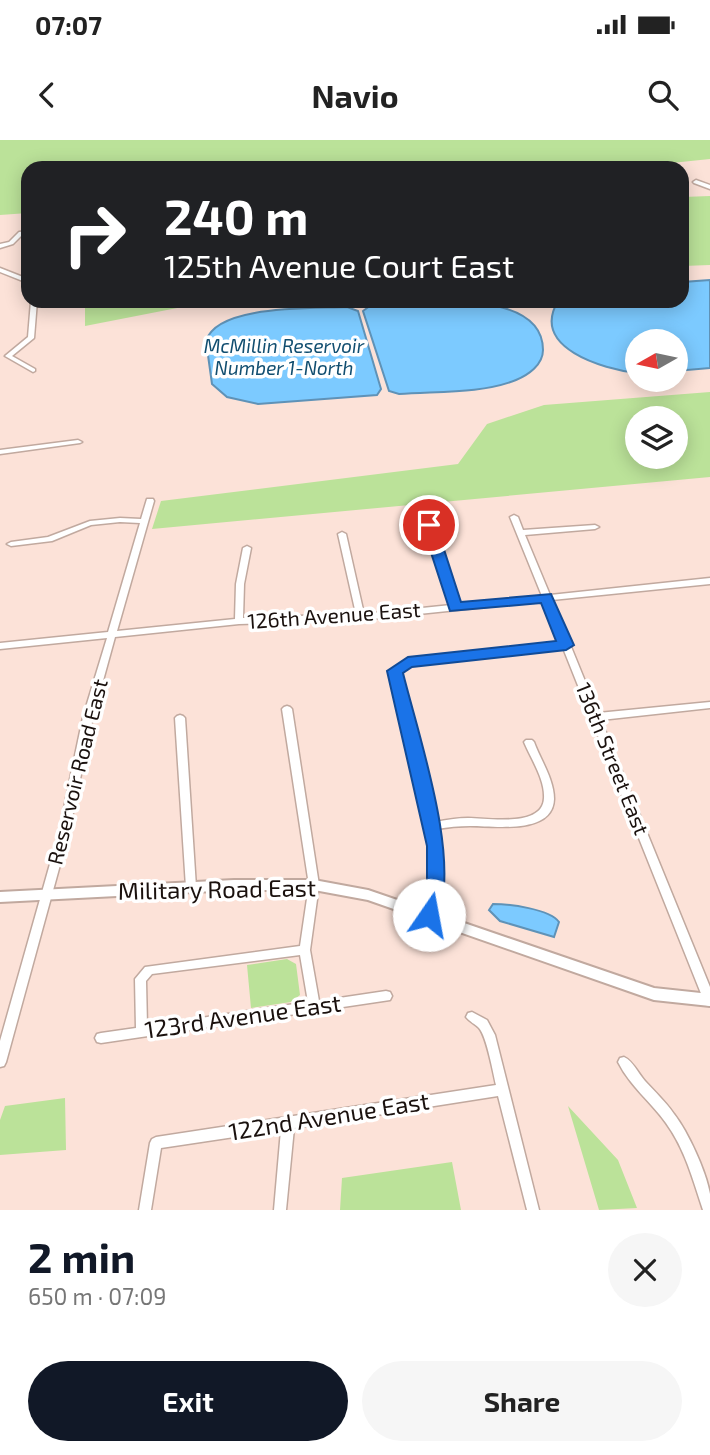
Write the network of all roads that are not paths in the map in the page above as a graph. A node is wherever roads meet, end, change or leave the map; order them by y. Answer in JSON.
{"nodes":[{"id":1,"x":696,"y":182,"type":"dead end"},
{"id":2,"x":710,"y":187,"type":"edge"},
{"id":3,"x":21,"y":233,"type":"edge"},
{"id":4,"x":0,"y":246,"type":"edge"},
{"id":5,"x":0,"y":270,"type":"edge"},
{"id":6,"x":21,"y":278,"type":"edge"},
{"id":7,"x":34,"y":308,"type":"edge"},
{"id":8,"x":8,"y":356,"type":"junction"},
{"id":9,"x":0,"y":359,"type":"edge"},
{"id":10,"x":33,"y":370,"type":"dead end"},
{"id":11,"x":78,"y":442,"type":"dead end"},
{"id":12,"x":0,"y":452,"type":"edge"},
{"id":13,"x":150,"y":501,"type":"dead end"},
{"id":14,"x":514,"y":517,"type":"dead end"},
{"id":15,"x":145,"y":521,"type":"junction"},
{"id":16,"x":429,"y":525,"type":"dead end"},
{"id":17,"x":595,"y":527,"type":"dead end"},
{"id":18,"x":520,"y":533,"type":"junction"},
{"id":19,"x":342,"y":534,"type":"dead end"},
{"id":20,"x":11,"y":544,"type":"dead end"},
{"id":21,"x":247,"y":548,"type":"dead end"},
{"id":22,"x":710,"y":582,"type":"edge"},
{"id":23,"x":546,"y":597,"type":"junction"},
{"id":24,"x":456,"y":607,"type":"junction"},
{"id":25,"x":361,"y":617,"type":"junction"},
{"id":26,"x":239,"y":621,"type":"junction"},
{"id":27,"x":113,"y":635,"type":"junction"},
{"id":28,"x":566,"y":645,"type":"junction"},
{"id":29,"x":0,"y":646,"type":"edge"},
{"id":30,"x":710,"y":705,"type":"edge"},
{"id":31,"x":288,"y":709,"type":"dead end"},
{"id":32,"x":595,"y":717,"type":"junction"},
{"id":33,"x":180,"y":718,"type":"dead end"},
{"id":34,"x":529,"y":742,"type":"dead end"},
{"id":35,"x":432,"y":825,"type":"junction"},
{"id":36,"x":314,"y":885,"type":"junction"},
{"id":37,"x":191,"y":887,"type":"junction"},
{"id":38,"x":47,"y":895,"type":"junction"},
{"id":39,"x":0,"y":897,"type":"edge"},
{"id":40,"x":429,"y":915,"type":"junction"},
{"id":41,"x":305,"y":950,"type":"junction"},
{"id":42,"x":386,"y":996,"type":"dead end"},
{"id":43,"x":710,"y":1000,"type":"edge"},
{"id":44,"x":314,"y":1007,"type":"junction"},
{"id":45,"x":472,"y":1017,"type":"dead end"},
{"id":46,"x":142,"y":1032,"type":"junction"},
{"id":47,"x":101,"y":1038,"type":"dead end"},
{"id":48,"x":2,"y":1043,"type":"edge"},
{"id":49,"x":0,"y":1062,"type":"edge"},
{"id":50,"x":624,"y":1062,"type":"dead end"},
{"id":51,"x":502,"y":1090,"type":"junction"},
{"id":52,"x":288,"y":1123,"type":"junction"},
{"id":53,"x":145,"y":1210,"type":"edge"},
{"id":54,"x":280,"y":1210,"type":"edge"},
{"id":55,"x":533,"y":1210,"type":"edge"},
{"id":56,"x":709,"y":1210,"type":"edge"}],
"edges":[{"from":1,"to":2,"type":"street"},
{"from":3,"to":4,"type":"street"},
{"from":5,"to":6,"type":"street"},
{"from":7,"to":8,"type":"street"},
{"from":8,"to":9,"type":"street"},
{"from":8,"to":10,"type":"street"},
{"from":11,"to":12,"type":"street"},
{"from":13,"to":15,"type":"street","name":"Reservoir Road East"},
{"from":14,"to":18,"type":"street","name":"136th Street East"},
{"from":15,"to":20,"type":"street"},
{"from":15,"to":27,"type":"street","name":"Reservoir Road East"},
{"from":16,"to":24,"type":"street"},
{"from":17,"to":18,"type":"street"},
{"from":18,"to":23,"type":"street","name":"136th Street East"},
{"from":19,"to":25,"type":"street"},
{"from":21,"to":26,"type":"street"},
{"from":22,"to":23,"type":"street","name":"126th Avenue East"},
{"from":23,"to":24,"type":"street","name":"126th Avenue East"},
{"from":23,"to":28,"type":"street","name":"136th Street East"},
{"from":24,"to":25,"type":"street","name":"126th Avenue East"},
{"from":25,"to":26,"type":"street","name":"126th Avenue East"},
{"from":26,"to":27,"type":"street","name":"126th Avenue East"},
{"from":27,"to":29,"type":"street","name":"126th Avenue East"},
{"from":27,"to":38,"type":"street","name":"Reservoir Road East"},
{"from":28,"to":32,"type":"street","name":"136th Street East"},
{"from":28,"to":35,"type":"street"},
{"from":30,"to":32,"type":"street"},
{"from":31,"to":36,"type":"street"},
{"from":32,"to":43,"type":"street","name":"136th Street East"},
{"from":33,"to":37,"type":"street"},
{"from":34,"to":35,"type":"street"},
{"from":35,"to":40,"type":"street"},
{"from":36,"to":37,"type":"main road","name":"Military Road East"},
{"from":36,"to":40,"type":"main road","name":"Military Road East"},
{"from":36,"to":41,"type":"street"},
{"from":37,"to":38,"type":"main road","name":"Military Road East"},
{"from":38,"to":39,"type":"main road","name":"Military Road East"},
{"from":38,"to":48,"type":"street","name":"Reservoir Road East"},
{"from":40,"to":43,"type":"main road","name":"Military Road East"},
{"from":41,"to":44,"type":"street"},
{"from":41,"to":46,"type":"street"},
{"from":42,"to":44,"type":"street","name":"123rd Avenue East"},
{"from":44,"to":46,"type":"street","name":"123rd Avenue East"},
{"from":45,"to":51,"type":"street"},
{"from":46,"to":47,"type":"street","name":"123rd Avenue East"},
{"from":48,"to":49,"type":"street","name":"Reservoir Road East"},
{"from":50,"to":56,"type":"street"},
{"from":51,"to":52,"type":"street","name":"122nd Avenue East"},
{"from":51,"to":55,"type":"street"},
{"from":52,"to":53,"type":"street","name":"122nd Avenue East"},
{"from":52,"to":54,"type":"street"}]}
